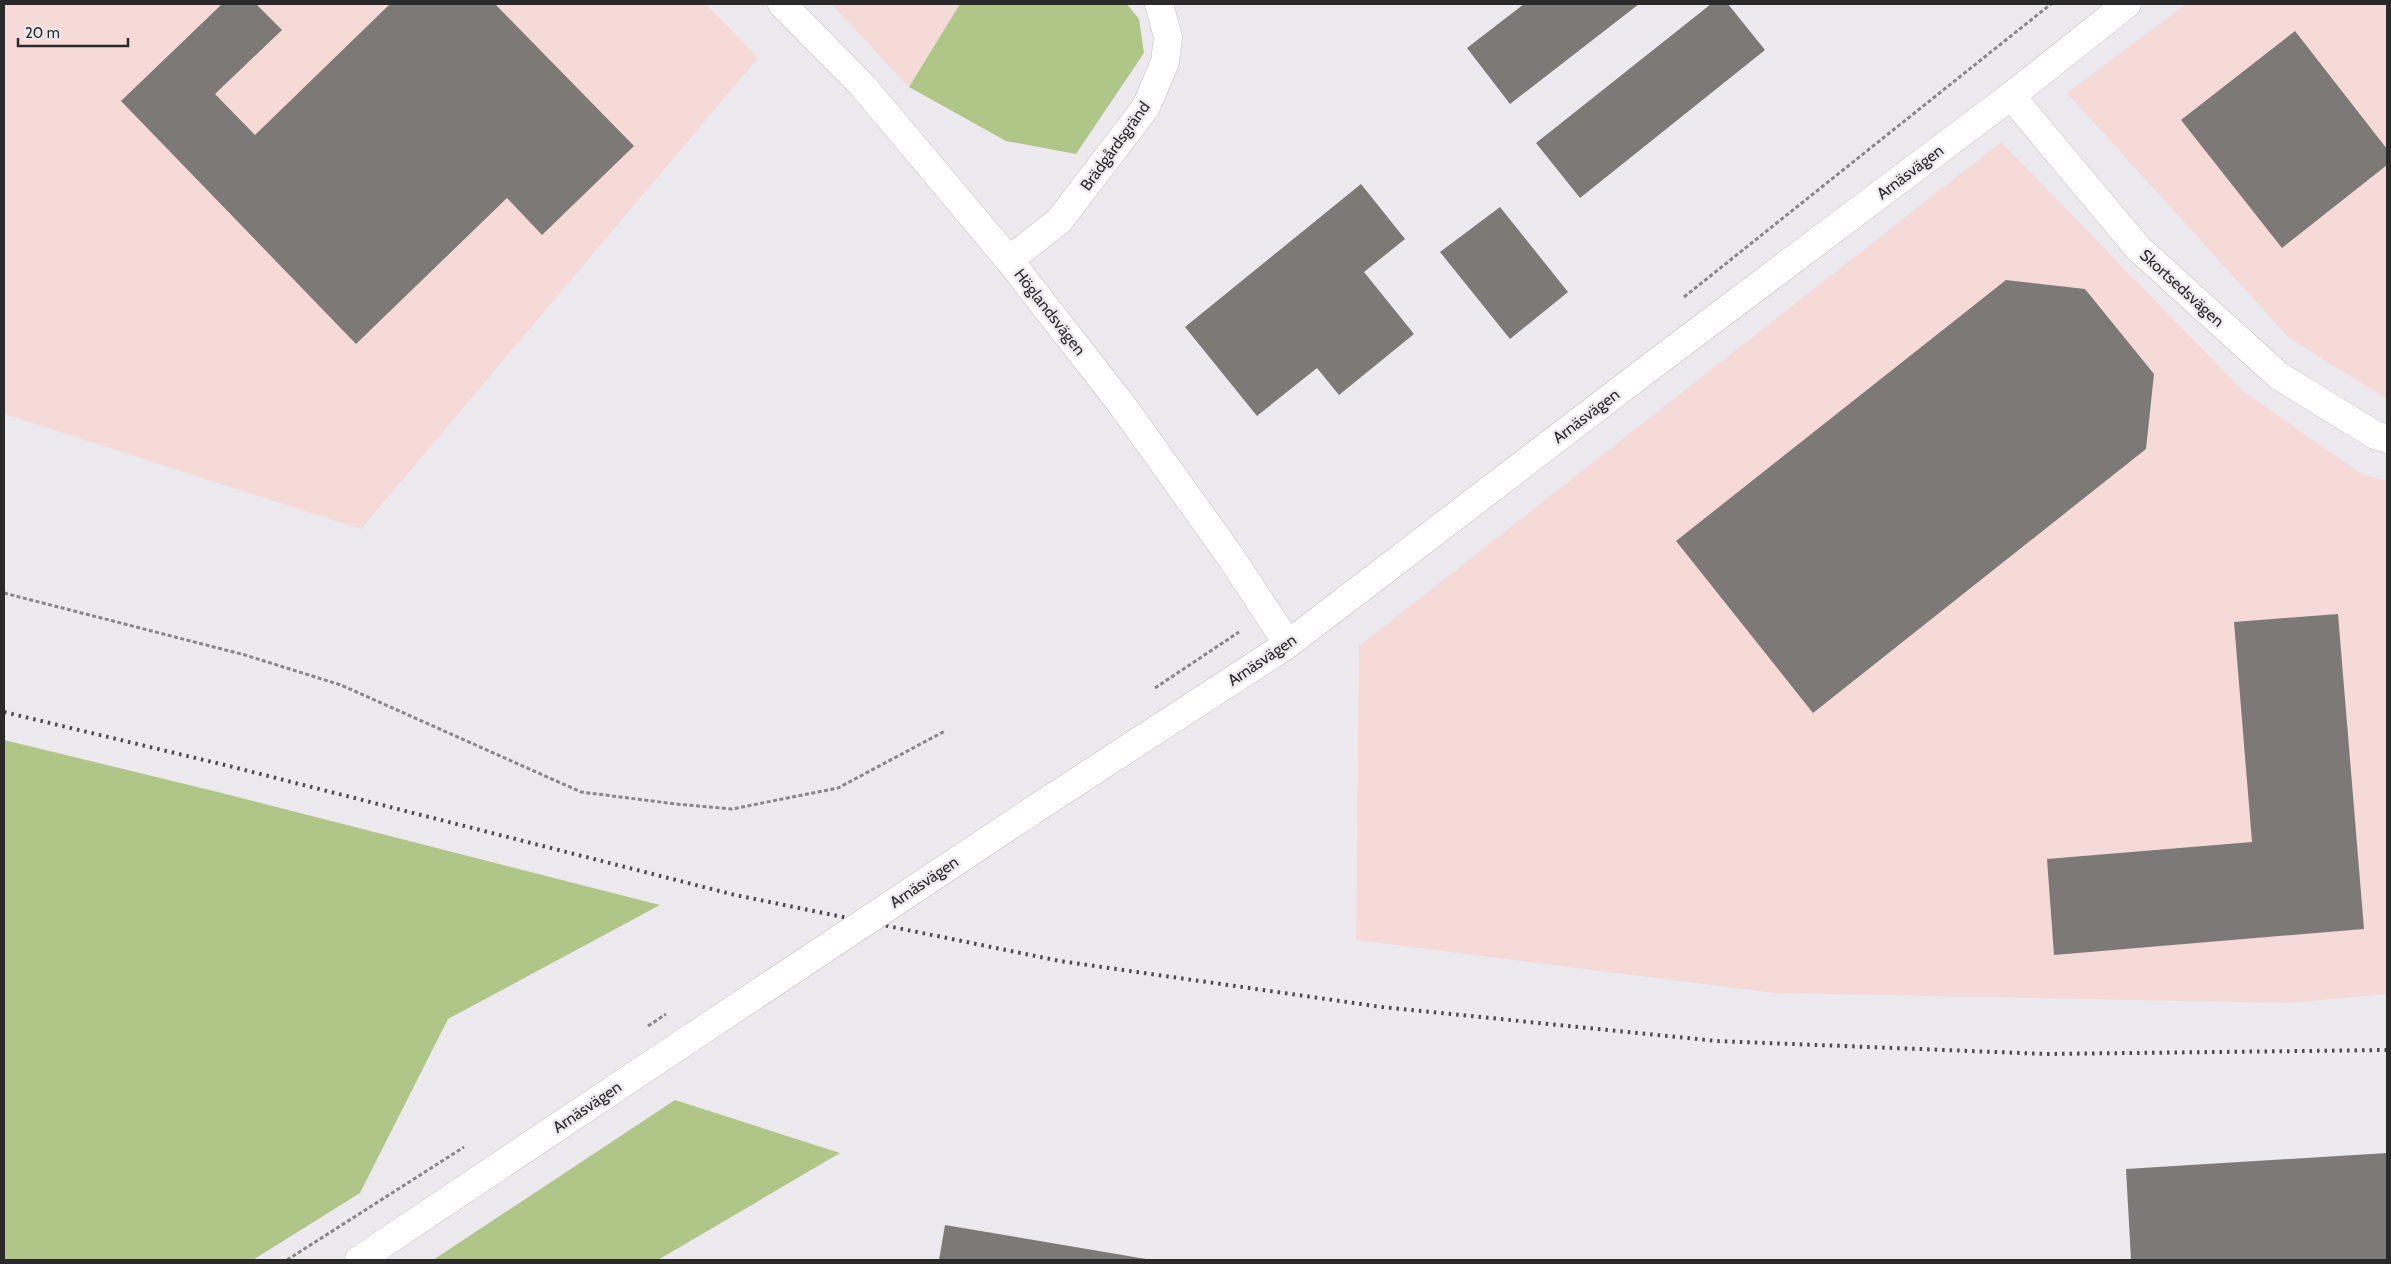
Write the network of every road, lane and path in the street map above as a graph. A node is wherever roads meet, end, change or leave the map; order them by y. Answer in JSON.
{"nodes":[{"id":1,"x":782,"y":4,"type":"edge"},
{"id":2,"x":1159,"y":4,"type":"edge"},
{"id":3,"x":2051,"y":4,"type":"edge"},
{"id":4,"x":2127,"y":4,"type":"edge"},
{"id":5,"x":2011,"y":96,"type":"junction"},
{"id":6,"x":1009,"y":260,"type":"junction"},
{"id":7,"x":1680,"y":300,"type":"dead end"},
{"id":8,"x":2387,"y":439,"type":"edge"},
{"id":9,"x":4,"y":593,"type":"edge"},
{"id":10,"x":1267,"y":613,"type":"junction"},
{"id":11,"x":1288,"y":644,"type":"junction"},
{"id":12,"x":1153,"y":690,"type":"dead end"},
{"id":13,"x":945,"y":731,"type":"dead end"},
{"id":14,"x":359,"y":1260,"type":"edge"}],
"edges":[{"from":1,"to":6,"type":"street","name":"Höglandsvägen"},
{"from":2,"to":6,"type":"street","name":"Brädgårdsgränd"},
{"from":3,"to":7,"type":"path"},
{"from":4,"to":5,"type":"street","name":"Arnäsvägen"},
{"from":5,"to":8,"type":"street","name":"Skortsedsvägen"},
{"from":5,"to":11,"type":"street","name":"Arnäsvägen"},
{"from":6,"to":10,"type":"street","name":"Höglandsvägen"},
{"from":9,"to":13,"type":"path"},
{"from":10,"to":11,"type":"street","name":"Höglandsvägen"},
{"from":10,"to":12,"type":"path"},
{"from":11,"to":14,"type":"street","name":"Arnäsvägen","bridge":true}]}
